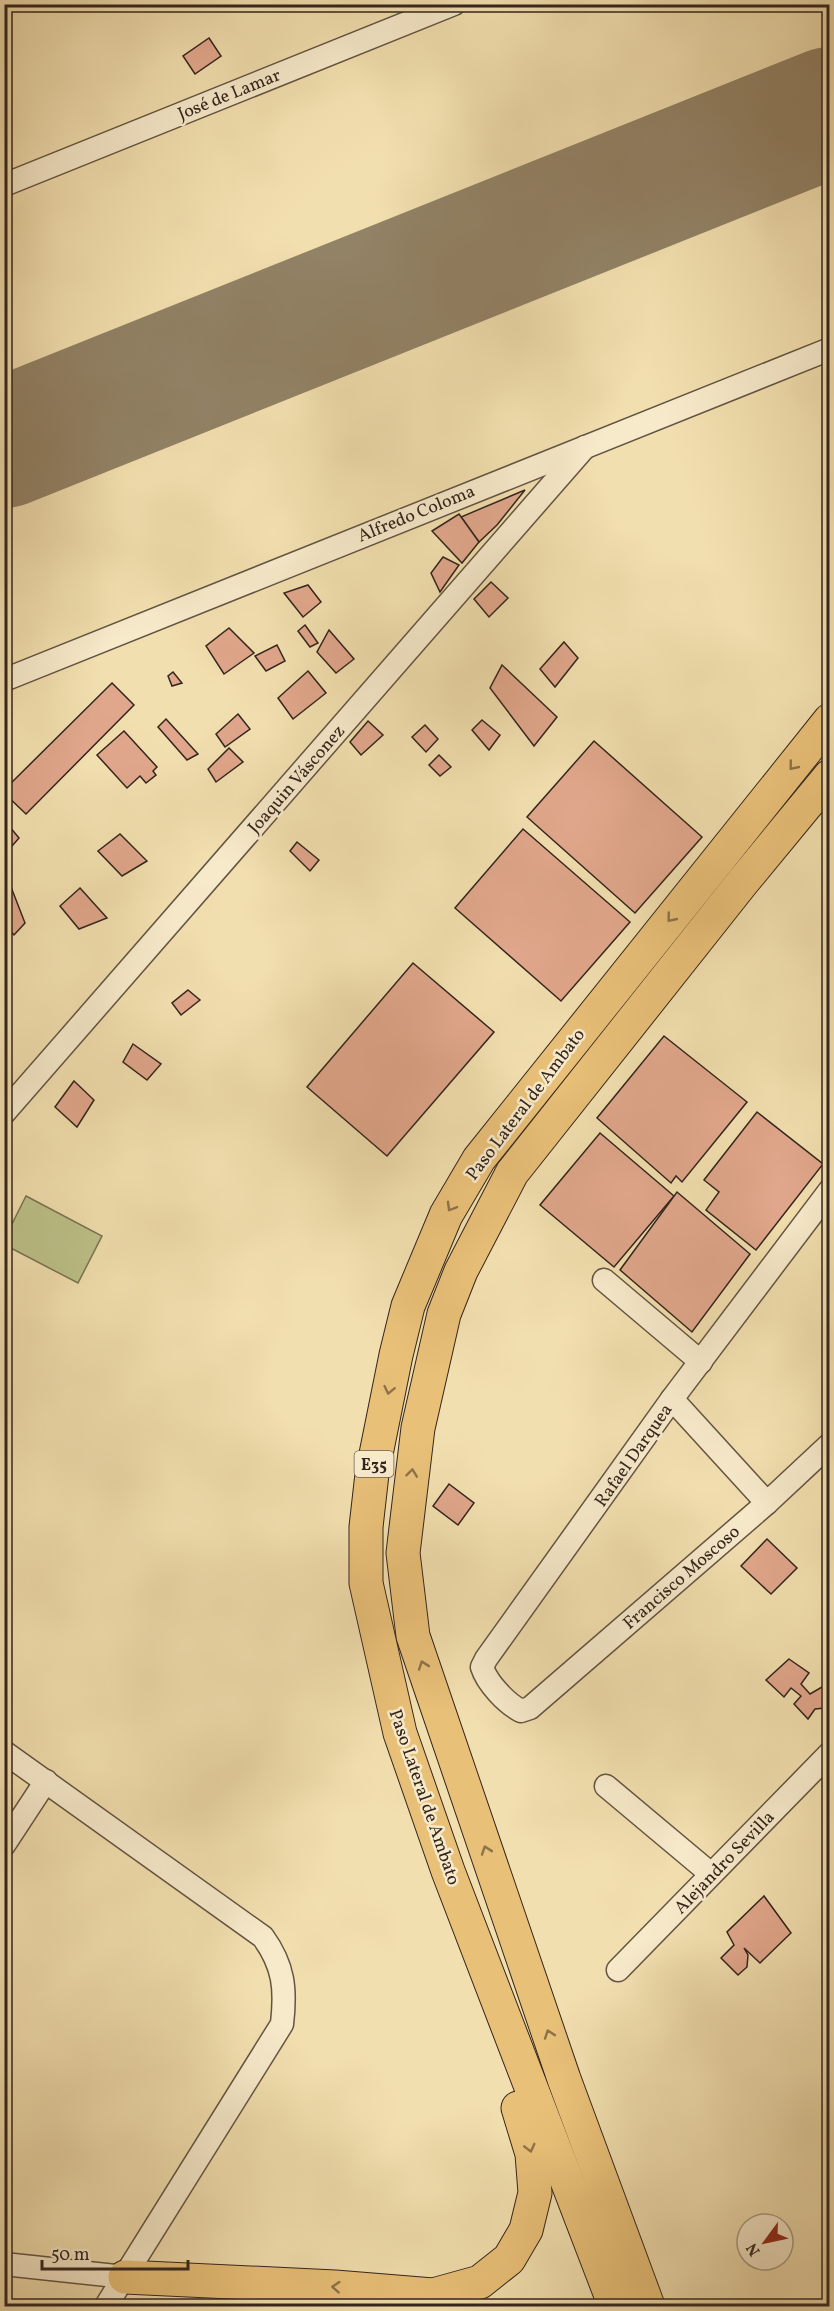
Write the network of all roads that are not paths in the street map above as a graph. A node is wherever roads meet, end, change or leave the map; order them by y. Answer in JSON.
{"nodes":[{"id":1,"x":454,"y":4,"type":"edge"},
{"id":2,"x":4,"y":185,"type":"edge"},
{"id":3,"x":830,"y":349,"type":"edge"},
{"id":4,"x":587,"y":445,"type":"junction"},
{"id":5,"x":4,"y":680,"type":"edge"},
{"id":6,"x":830,"y":720,"type":"edge"},
{"id":7,"x":830,"y":776,"type":"edge"},
{"id":8,"x":4,"y":1113,"type":"edge"},
{"id":9,"x":830,"y":1191,"type":"edge"},
{"id":10,"x":604,"y":1280,"type":"dead end"},
{"id":11,"x":700,"y":1362,"type":"junction"},
{"id":12,"x":672,"y":1400,"type":"junction"},
{"id":13,"x":830,"y":1444,"type":"edge"},
{"id":14,"x":767,"y":1503,"type":"junction"},
{"id":15,"x":530,"y":1708,"type":"joint"},
{"id":16,"x":4,"y":1752,"type":"edge"},
{"id":17,"x":830,"y":1754,"type":"edge"},
{"id":18,"x":46,"y":1781,"type":"junction"},
{"id":19,"x":606,"y":1786,"type":"dead end"},
{"id":20,"x":4,"y":1845,"type":"edge"},
{"id":21,"x":448,"y":1870,"type":"junction"},
{"id":22,"x":711,"y":1874,"type":"junction"},
{"id":23,"x":618,"y":1970,"type":"dead end"},
{"id":24,"x":564,"y":2079,"type":"junction"},
{"id":25,"x":4,"y":2264,"type":"edge"},
{"id":26,"x":125,"y":2277,"type":"junction"},
{"id":27,"x":106,"y":2307,"type":"edge"},
{"id":28,"x":615,"y":2307,"type":"edge"},
{"id":29,"x":648,"y":2307,"type":"edge"},
{"id":30,"x":672,"y":2307,"type":"edge"}],
"edges":[{"from":1,"to":2,"type":"street","name":"José de Lamar"},
{"from":3,"to":4,"type":"street","name":"Alfredo Coloma"},
{"from":4,"to":5,"type":"street","name":"Alfredo Coloma"},
{"from":4,"to":8,"type":"street","name":"Joaquin Vásconez"},
{"from":6,"to":21,"type":"highway","name":"Paso Lateral de Ambato","number":"E35","one_way":true},
{"from":24,"to":7,"type":"highway","name":"Paso Lateral de Ambato","number":"E35","one_way":true},
{"from":9,"to":11,"type":"street","name":"Rafael Darquea"},
{"from":10,"to":11,"type":"street"},
{"from":11,"to":12,"type":"street","name":"Rafael Darquea"},
{"from":12,"to":14,"type":"street"},
{"from":12,"to":15,"type":"street","name":"Rafael Darquea"},
{"from":13,"to":14,"type":"street","name":"Francisco Moscoso"},
{"from":14,"to":15,"type":"street","name":"Francisco Moscoso"},
{"from":16,"to":18,"type":"street"},
{"from":17,"to":22,"type":"street","name":"Alejandro Sevilla"},
{"from":18,"to":20,"type":"street"},
{"from":18,"to":26,"type":"street"},
{"from":19,"to":22,"type":"street"},
{"from":21,"to":26,"type":"highway","one_way":true},
{"from":21,"to":28,"type":"highway","name":"Paso Lateral de Ambato","number":"E35"},
{"from":22,"to":23,"type":"street","name":"Alejandro Sevilla"},
{"from":24,"to":29,"type":"highway","name":"Paso Lateral de Ambato","number":"E35"},
{"from":24,"to":30,"type":"highway"},
{"from":25,"to":26,"type":"street"},
{"from":26,"to":27,"type":"street"}]}
